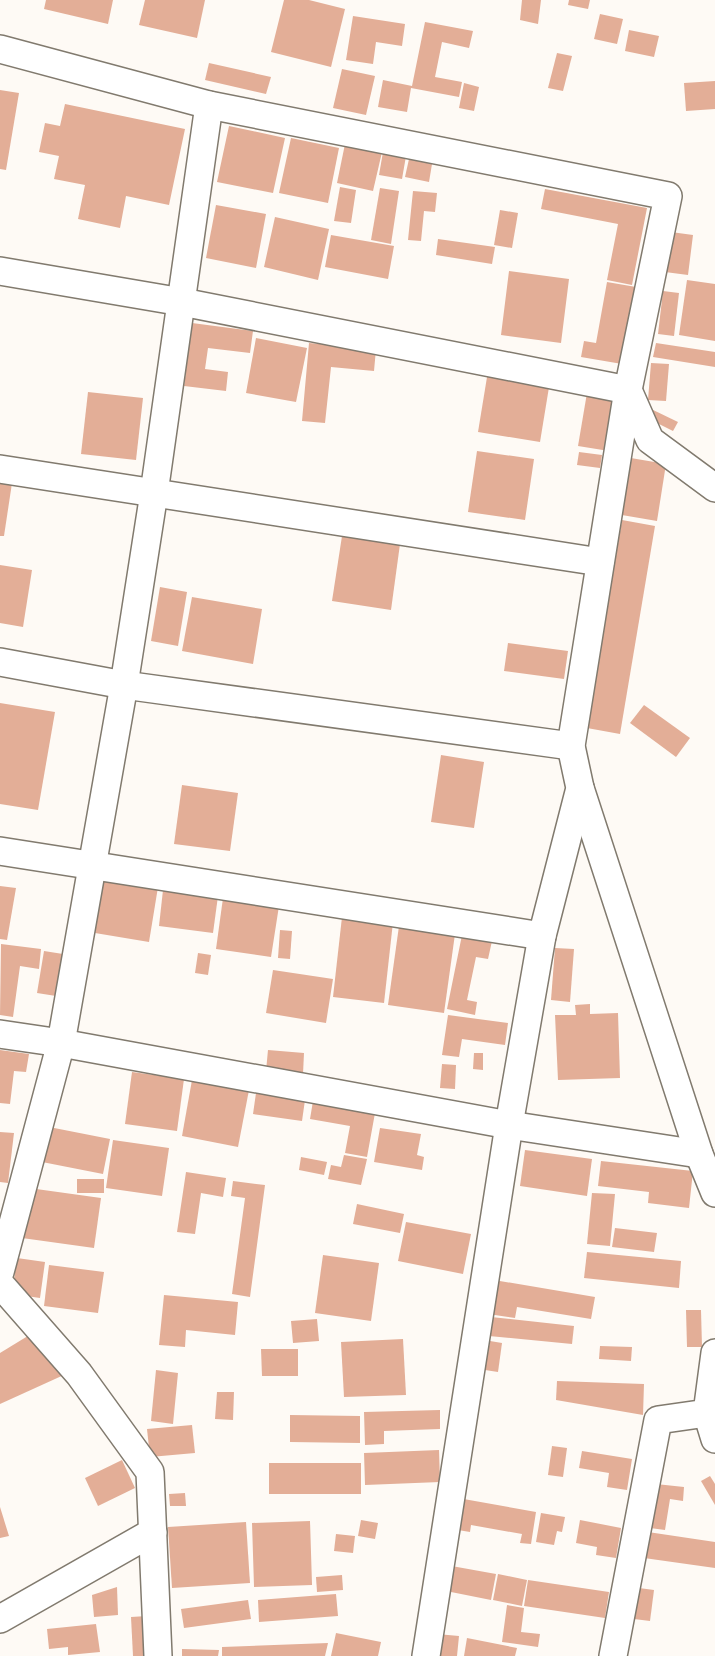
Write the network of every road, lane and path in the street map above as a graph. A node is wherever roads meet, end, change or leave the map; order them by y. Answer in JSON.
{"nodes":[{"id":1,"x":0,"y":50,"type":"edge"},
{"id":2,"x":209,"y":105,"type":"junction"},
{"id":3,"x":0,"y":271,"type":"edge"},
{"id":4,"x":182,"y":302,"type":"junction"},
{"id":5,"x":628,"y":390,"type":"junction"},
{"id":6,"x":0,"y":469,"type":"edge"},
{"id":7,"x":715,"y":488,"type":"edge"},
{"id":8,"x":154,"y":493,"type":"junction"},
{"id":9,"x":600,"y":562,"type":"junction"},
{"id":10,"x":0,"y":663,"type":"edge"},
{"id":11,"x":124,"y":685,"type":"junction"},
{"id":12,"x":571,"y":746,"type":"junction"},
{"id":13,"x":580,"y":788,"type":"junction"},
{"id":14,"x":0,"y":851,"type":"edge"},
{"id":15,"x":91,"y":866,"type":"junction"},
{"id":16,"x":542,"y":936,"type":"junction"},
{"id":17,"x":0,"y":1034,"type":"edge"},
{"id":18,"x":61,"y":1043,"type":"junction"},
{"id":19,"x":509,"y":1125,"type":"junction"},
{"id":20,"x":699,"y":1154,"type":"junction"},
{"id":21,"x":715,"y":1193,"type":"edge"},
{"id":22,"x":0,"y":1272,"type":"edge"},
{"id":23,"x":0,"y":1284,"type":"edge"},
{"id":24,"x":715,"y":1353,"type":"edge"},
{"id":25,"x":707,"y":1413,"type":"junction"},
{"id":26,"x":715,"y":1439,"type":"edge"},
{"id":27,"x":153,"y":1532,"type":"junction"},
{"id":28,"x":0,"y":1619,"type":"edge"},
{"id":29,"x":158,"y":1656,"type":"edge"},
{"id":30,"x":426,"y":1656,"type":"edge"},
{"id":31,"x":613,"y":1656,"type":"edge"}],
"edges":[{"from":1,"to":2,"type":"street"},
{"from":2,"to":4,"type":"street"},
{"from":2,"to":5,"type":"street"},
{"from":3,"to":4,"type":"street"},
{"from":4,"to":5,"type":"street"},
{"from":4,"to":8,"type":"street"},
{"from":5,"to":7,"type":"street"},
{"from":5,"to":9,"type":"street"},
{"from":6,"to":8,"type":"street"},
{"from":8,"to":9,"type":"street"},
{"from":8,"to":11,"type":"street"},
{"from":9,"to":12,"type":"street"},
{"from":10,"to":11,"type":"street"},
{"from":11,"to":12,"type":"street"},
{"from":11,"to":15,"type":"street"},
{"from":12,"to":13,"type":"street"},
{"from":13,"to":16,"type":"street"},
{"from":13,"to":20,"type":"street"},
{"from":14,"to":15,"type":"street"},
{"from":15,"to":16,"type":"street"},
{"from":15,"to":18,"type":"street"},
{"from":16,"to":19,"type":"street"},
{"from":17,"to":18,"type":"street"},
{"from":18,"to":19,"type":"street"},
{"from":18,"to":22,"type":"street"},
{"from":19,"to":20,"type":"street"},
{"from":19,"to":30,"type":"street"},
{"from":20,"to":21,"type":"street"},
{"from":23,"to":27,"type":"street"},
{"from":24,"to":25,"type":"street"},
{"from":25,"to":26,"type":"street"},
{"from":25,"to":31,"type":"street"},
{"from":27,"to":28,"type":"street"},
{"from":27,"to":29,"type":"street"}]}
